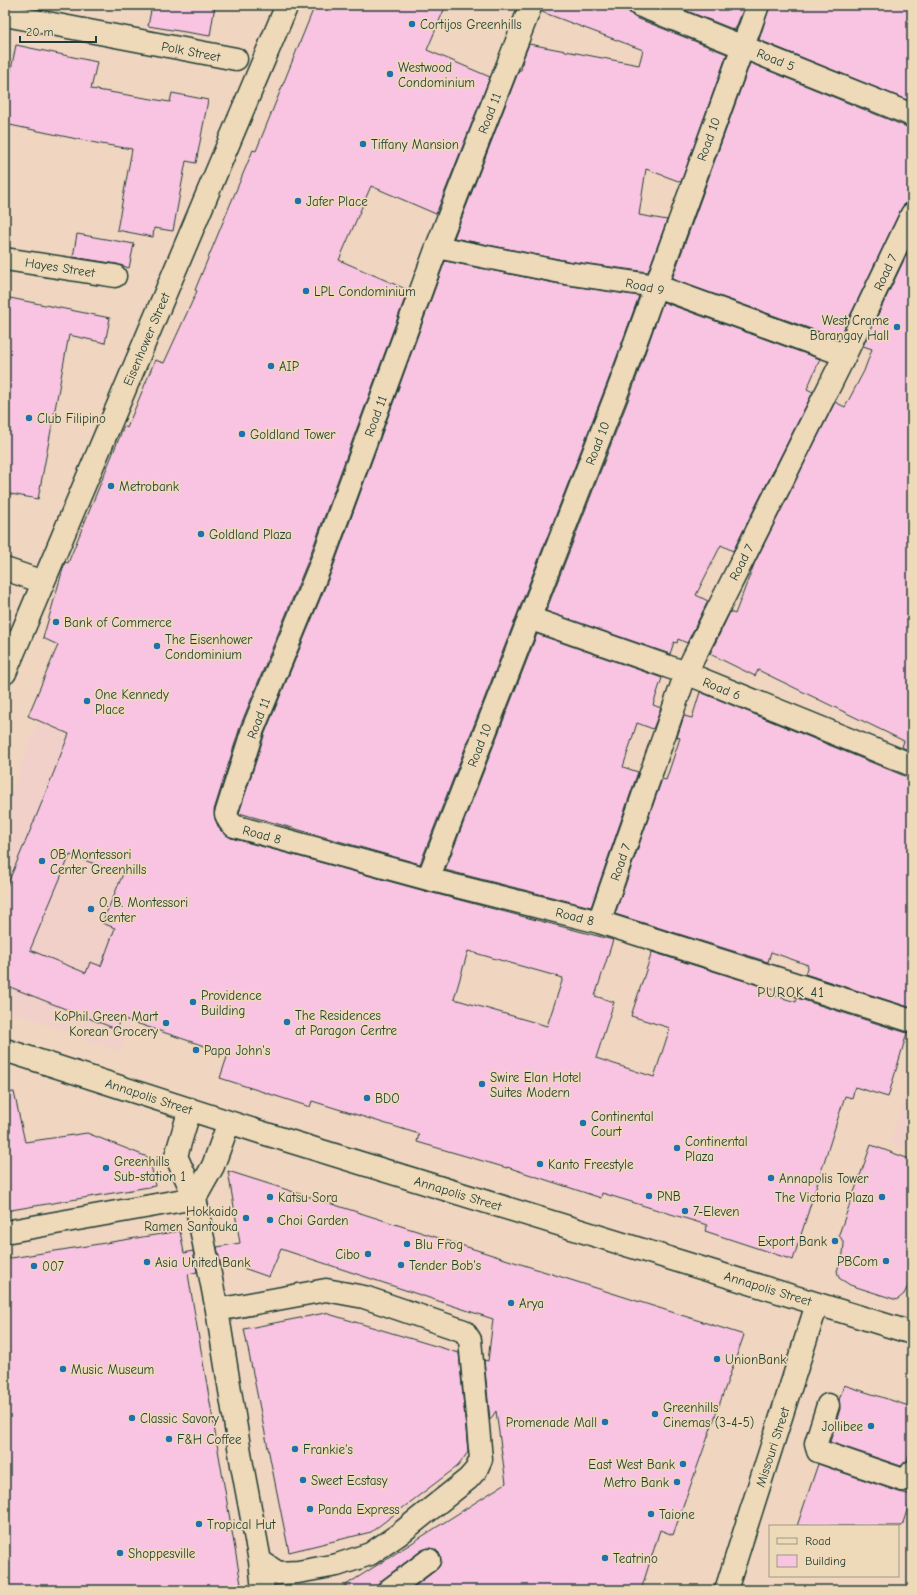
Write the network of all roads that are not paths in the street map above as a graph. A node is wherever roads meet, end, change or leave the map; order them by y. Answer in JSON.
{"nodes":[{"id":1,"x":287,"y":5,"type":"edge"},
{"id":2,"x":531,"y":5,"type":"edge"},
{"id":3,"x":639,"y":5,"type":"edge"},
{"id":4,"x":758,"y":5,"type":"edge"},
{"id":5,"x":5,"y":15,"type":"edge"},
{"id":6,"x":742,"y":46,"type":"junction"},
{"id":7,"x":236,"y":59,"type":"dead end"},
{"id":8,"x":912,"y":115,"type":"edge"},
{"id":9,"x":912,"y":214,"type":"edge"},
{"id":10,"x":437,"y":247,"type":"junction"},
{"id":11,"x":5,"y":259,"type":"edge"},
{"id":12,"x":115,"y":276,"type":"dead end"},
{"id":13,"x":656,"y":286,"type":"junction"},
{"id":14,"x":845,"y":355,"type":"junction"},
{"id":15,"x":5,"y":569,"type":"edge"},
{"id":16,"x":43,"y":582,"type":"junction"},
{"id":17,"x":529,"y":618,"type":"junction"},
{"id":18,"x":5,"y":673,"type":"edge"},
{"id":19,"x":686,"y":673,"type":"junction"},
{"id":20,"x":912,"y":765,"type":"edge"},
{"id":21,"x":234,"y":826,"type":"joint"},
{"id":22,"x":428,"y":879,"type":"junction"},
{"id":23,"x":599,"y":922,"type":"junction"},
{"id":24,"x":912,"y":1021,"type":"edge"},
{"id":25,"x":5,"y":1050,"type":"edge"},
{"id":26,"x":190,"y":1110,"type":"junction"},
{"id":27,"x":229,"y":1122,"type":"junction"},
{"id":28,"x":195,"y":1198,"type":"junction"},
{"id":29,"x":5,"y":1232,"type":"edge"},
{"id":30,"x":817,"y":1304,"type":"junction"},
{"id":31,"x":217,"y":1310,"type":"junction"},
{"id":32,"x":912,"y":1333,"type":"edge"},
{"id":33,"x":828,"y":1405,"type":"dead end"},
{"id":34,"x":912,"y":1472,"type":"edge"},
{"id":35,"x":429,"y":1560,"type":"dead end"},
{"id":36,"x":260,"y":1561,"type":"junction"},
{"id":37,"x":289,"y":1581,"type":"edge"},
{"id":38,"x":263,"y":1590,"type":"edge"},
{"id":39,"x":389,"y":1590,"type":"edge"},
{"id":40,"x":726,"y":1590,"type":"edge"}],
"edges":[{"from":1,"to":16,"type":"street","name":"Eisenhower Street"},
{"from":2,"to":10,"type":"street","name":"Road 11"},
{"from":3,"to":6,"type":"street","name":"Road 5"},
{"from":4,"to":6,"type":"street","name":"Road 10"},
{"from":5,"to":7,"type":"street","name":"Polk Street"},
{"from":6,"to":8,"type":"street","name":"Road 5"},
{"from":6,"to":13,"type":"street","name":"Road 10"},
{"from":9,"to":14,"type":"street","name":"Road 7"},
{"from":10,"to":13,"type":"street","name":"Road 9"},
{"from":10,"to":21,"type":"street","name":"Road 11"},
{"from":11,"to":12,"type":"street","name":"Hayes Street"},
{"from":13,"to":14,"type":"street","name":"Road 9"},
{"from":13,"to":17,"type":"street","name":"Road 10"},
{"from":14,"to":19,"type":"street","name":"Road 7"},
{"from":15,"to":16,"type":"street"},
{"from":16,"to":18,"type":"street","name":"Eisenhower Street"},
{"from":17,"to":19,"type":"street","name":"Road 6"},
{"from":17,"to":22,"type":"street","name":"Road 10"},
{"from":19,"to":20,"type":"street","name":"Road 6"},
{"from":19,"to":23,"type":"street","name":"Road 7"},
{"from":21,"to":22,"type":"street","name":"Road 8"},
{"from":22,"to":23,"type":"street","name":"Road 8"},
{"from":23,"to":24,"type":"street","name":"Road 8"},
{"from":25,"to":26,"type":"street","name":"Annapolis Street"},
{"from":26,"to":27,"type":"street","name":"Annapolis Street"},
{"from":26,"to":28,"type":"street"},
{"from":27,"to":28,"type":"street"},
{"from":27,"to":30,"type":"street","name":"Annapolis Street"},
{"from":28,"to":29,"type":"street"},
{"from":28,"to":31,"type":"street"},
{"from":30,"to":32,"type":"street","name":"Annapolis Street"},
{"from":30,"to":40,"type":"street","name":"Missouri Street"},
{"from":31,"to":36,"type":"street"},
{"from":31,"to":37,"type":"street"},
{"from":33,"to":34,"type":"street"},
{"from":35,"to":39,"type":"street"},
{"from":36,"to":37,"type":"street"},
{"from":36,"to":38,"type":"street"}]}
